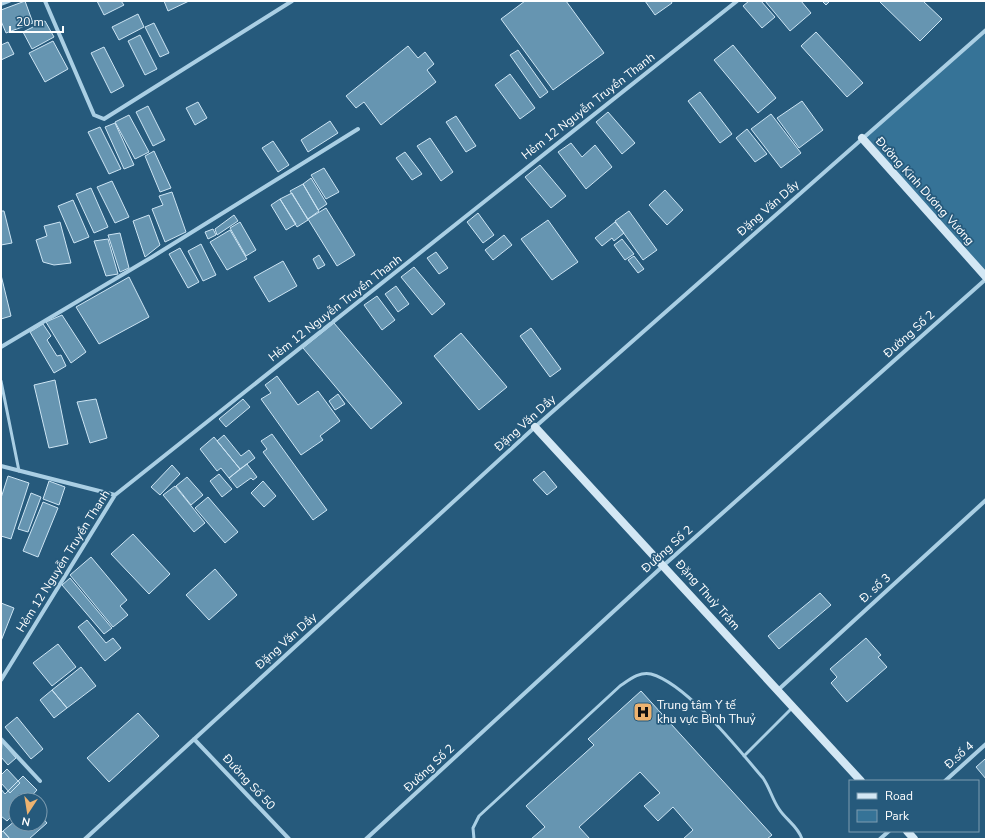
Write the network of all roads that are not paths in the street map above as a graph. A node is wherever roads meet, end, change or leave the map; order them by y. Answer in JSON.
{"nodes":[{"id":1,"x":9,"y":1,"type":"edge"},
{"id":2,"x":46,"y":1,"type":"edge"},
{"id":3,"x":292,"y":1,"type":"edge"},
{"id":4,"x":737,"y":1,"type":"edge"},
{"id":5,"x":1,"y":4,"type":"edge"},
{"id":6,"x":986,"y":30,"type":"edge"},
{"id":7,"x":358,"y":129,"type":"dead end"},
{"id":8,"x":862,"y":138,"type":"junction"},
{"id":9,"x":986,"y":278,"type":"edge"},
{"id":10,"x":1,"y":347,"type":"edge"},
{"id":11,"x":1,"y":381,"type":"edge"},
{"id":12,"x":535,"y":427,"type":"junction"},
{"id":13,"x":1,"y":466,"type":"edge"},
{"id":14,"x":19,"y":470,"type":"junction"},
{"id":15,"x":115,"y":494,"type":"junction"},
{"id":16,"x":986,"y":500,"type":"edge"},
{"id":17,"x":664,"y":565,"type":"junction"},
{"id":18,"x":1,"y":680,"type":"edge"},
{"id":19,"x":778,"y":690,"type":"junction"},
{"id":20,"x":793,"y":707,"type":"junction"},
{"id":21,"x":1,"y":739,"type":"edge"},
{"id":22,"x":194,"y":739,"type":"junction"},
{"id":23,"x":986,"y":744,"type":"edge"},
{"id":24,"x":744,"y":756,"type":"junction"},
{"id":25,"x":860,"y":780,"type":"edge"},
{"id":26,"x":946,"y":780,"type":"edge"},
{"id":27,"x":40,"y":781,"type":"dead end"},
{"id":28,"x":888,"y":832,"type":"edge"},
{"id":29,"x":85,"y":839,"type":"edge"},
{"id":30,"x":289,"y":839,"type":"edge"},
{"id":31,"x":366,"y":839,"type":"edge"},
{"id":32,"x":474,"y":839,"type":"edge"},
{"id":33,"x":802,"y":839,"type":"edge"},
{"id":34,"x":880,"y":839,"type":"edge"}],
"edges":[{"from":1,"to":5,"type":"street"},
{"from":2,"to":3,"type":"street"},
{"from":4,"to":15,"type":"street","name":"Hẻm 12 Nguyễn Truyền Thanh"},
{"from":6,"to":8,"type":"street","name":"Đặng Văn Dầy"},
{"from":7,"to":10,"type":"street"},
{"from":8,"to":9,"type":"street","name":"Đường Kinh Dương Vương"},
{"from":8,"to":12,"type":"street","name":"Đặng Văn Dầy"},
{"from":9,"to":17,"type":"street","name":"Đường Số 2"},
{"from":11,"to":14,"type":"lane"},
{"from":12,"to":17,"type":"street","name":"Đặng Thuỳ Trâm"},
{"from":12,"to":22,"type":"street","name":"Đặng Văn Dầy"},
{"from":13,"to":14,"type":"street"},
{"from":14,"to":15,"type":"street"},
{"from":15,"to":18,"type":"street","name":"Hẻm 12 Nguyễn Truyền Thanh"},
{"from":16,"to":19,"type":"street","name":"Đ. số 3"},
{"from":17,"to":19,"type":"street","name":"Đặng Thuỳ Trâm"},
{"from":17,"to":31,"type":"street","name":"Đường Số 2"},
{"from":19,"to":20,"type":"street","name":"Đặng Thuỳ Trâm"},
{"from":20,"to":24,"type":"lane"},
{"from":20,"to":25,"type":"street","name":"Đặng Thuỳ Trâm"},
{"from":21,"to":27,"type":"street"},
{"from":22,"to":29,"type":"street","name":"Đặng Văn Dầy"},
{"from":22,"to":30,"type":"street","name":"Đường Số 50"},
{"from":23,"to":26,"type":"street","name":"Đ.số 4"},
{"from":24,"to":32,"type":"lane"},
{"from":24,"to":33,"type":"lane"},
{"from":28,"to":34,"type":"street"}]}
